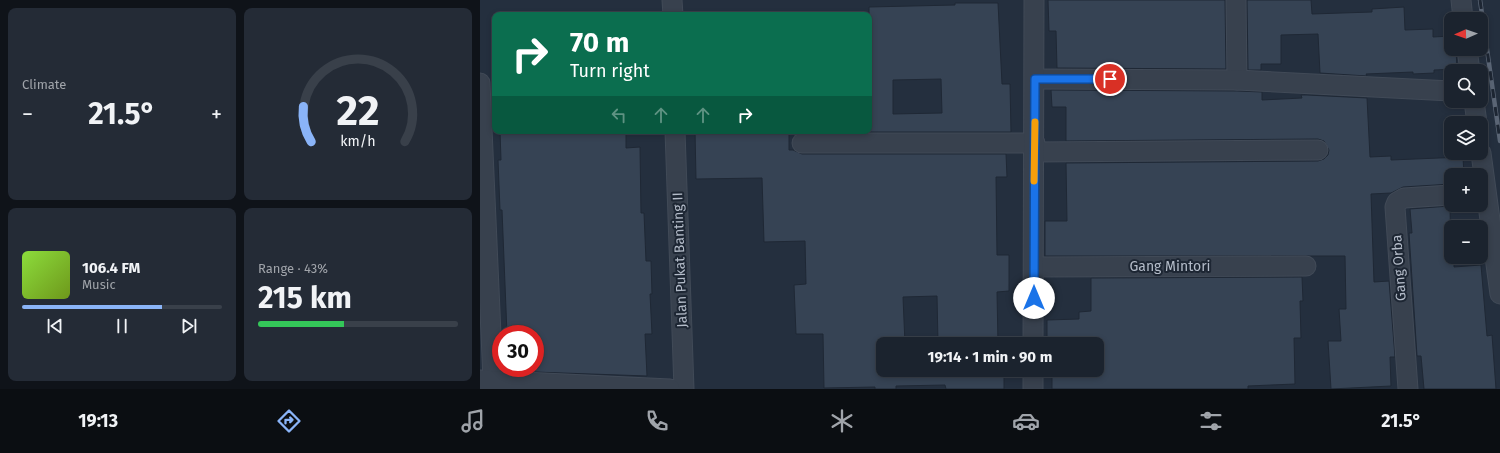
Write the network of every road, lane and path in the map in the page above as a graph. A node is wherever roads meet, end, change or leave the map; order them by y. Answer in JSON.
{"nodes":[{"id":1,"x":672,"y":0,"type":"edge"},
{"id":2,"x":1034,"y":0,"type":"edge"},
{"id":3,"x":1236,"y":0,"type":"edge"},
{"id":4,"x":1461,"y":0,"type":"edge"},
{"id":5,"x":673,"y":12,"type":"edge"},
{"id":6,"x":1462,"y":12,"type":"edge"},
{"id":7,"x":1035,"y":79,"type":"junction"},
{"id":8,"x":1237,"y":80,"type":"junction"},
{"id":9,"x":480,"y":83,"type":"edge"},
{"id":10,"x":1444,"y":91,"type":"edge"},
{"id":11,"x":675,"y":134,"type":"edge"},
{"id":12,"x":802,"y":143,"type":"dead end"},
{"id":13,"x":1034,"y":148,"type":"junction"},
{"id":14,"x":1318,"y":150,"type":"dead end"},
{"id":15,"x":1482,"y":160,"type":"edge"},
{"id":16,"x":1444,"y":195,"type":"edge"},
{"id":17,"x":482,"y":199,"type":"edge"},
{"id":18,"x":484,"y":258,"type":"edge"},
{"id":19,"x":1306,"y":266,"type":"dead end"},
{"id":20,"x":1034,"y":268,"type":"junction"},
{"id":21,"x":1500,"y":294,"type":"edge"},
{"id":22,"x":1033,"y":337,"type":"edge"},
{"id":23,"x":1033,"y":377,"type":"edge"},
{"id":24,"x":487,"y":380,"type":"edge"},
{"id":25,"x":670,"y":389,"type":"edge"},
{"id":26,"x":684,"y":389,"type":"edge"},
{"id":27,"x":1033,"y":389,"type":"edge"},
{"id":28,"x":1408,"y":389,"type":"edge"}],
"edges":[{"from":1,"to":5,"type":"street"},
{"from":2,"to":7,"type":"street"},
{"from":3,"to":8,"type":"street"},
{"from":4,"to":6,"type":"street"},
{"from":7,"to":8,"type":"street"},
{"from":7,"to":13,"type":"street"},
{"from":8,"to":10,"type":"street"},
{"from":9,"to":17,"type":"street"},
{"from":11,"to":26,"type":"street","name":"Jalan Pukat Banting II"},
{"from":12,"to":13,"type":"street"},
{"from":13,"to":14,"type":"street"},
{"from":13,"to":20,"type":"street"},
{"from":15,"to":21,"type":"street"},
{"from":16,"to":28,"type":"street","name":"Gang Orba"},
{"from":17,"to":18,"type":"street"},
{"from":18,"to":24,"type":"street"},
{"from":19,"to":20,"type":"street","name":"Gang Mintori"},
{"from":20,"to":22,"type":"street"},
{"from":23,"to":27,"type":"street"},
{"from":24,"to":25,"type":"street"}]}
